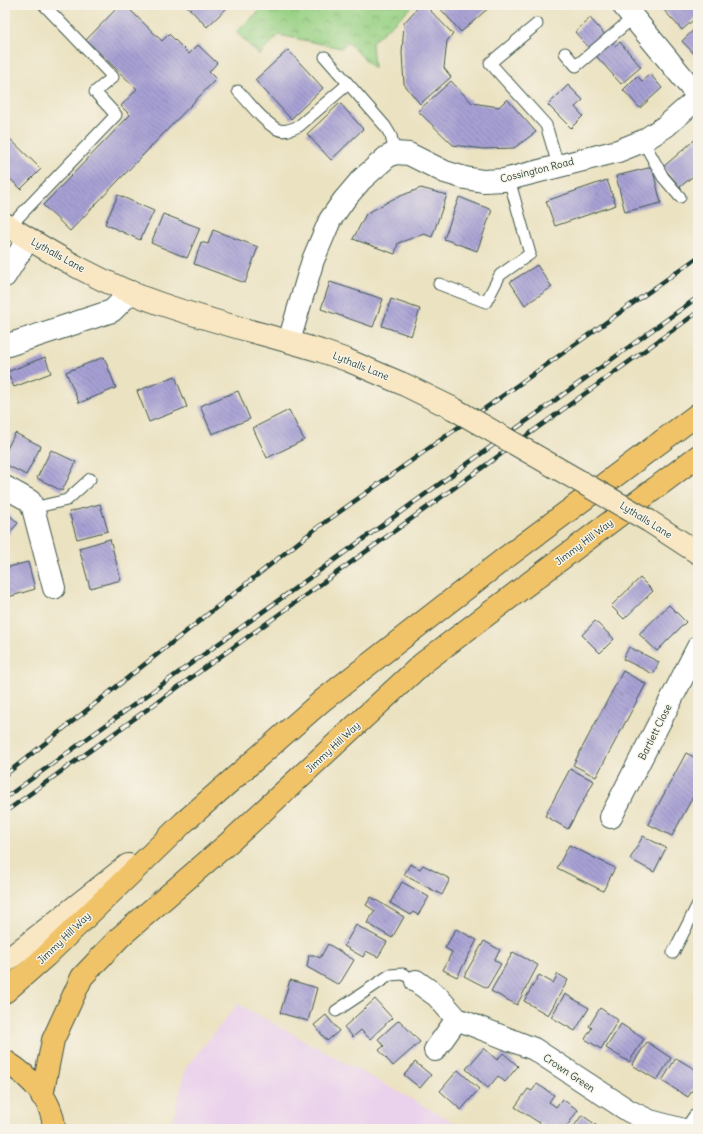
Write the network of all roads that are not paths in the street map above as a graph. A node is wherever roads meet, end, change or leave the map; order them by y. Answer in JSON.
{"nodes":[{"id":1,"x":44,"y":5,"type":"edge"},
{"id":2,"x":631,"y":10,"type":"edge"},
{"id":3,"x":537,"y":24,"type":"dead end"},
{"id":4,"x":565,"y":53,"type":"dead end"},
{"id":5,"x":325,"y":57,"type":"dead end"},
{"id":6,"x":348,"y":84,"type":"junction"},
{"id":7,"x":238,"y":91,"type":"dead end"},
{"id":8,"x":698,"y":97,"type":"edge"},
{"id":9,"x":643,"y":141,"type":"junction"},
{"id":10,"x":395,"y":154,"type":"junction"},
{"id":11,"x":558,"y":165,"type":"junction"},
{"id":12,"x":509,"y":179,"type":"junction"},
{"id":13,"x":680,"y":197,"type":"dead end"},
{"id":14,"x":7,"y":225,"type":"edge"},
{"id":15,"x":28,"y":239,"type":"junction"},
{"id":16,"x":5,"y":276,"type":"edge"},
{"id":17,"x":439,"y":284,"type":"dead end"},
{"id":18,"x":131,"y":292,"type":"junction"},
{"id":19,"x":290,"y":341,"type":"junction"},
{"id":20,"x":5,"y":346,"type":"edge"},
{"id":21,"x":698,"y":414,"type":"edge"},
{"id":22,"x":698,"y":456,"type":"edge"},
{"id":23,"x":90,"y":479,"type":"dead end"},
{"id":24,"x":5,"y":487,"type":"edge"},
{"id":25,"x":33,"y":508,"type":"junction"},
{"id":26,"x":698,"y":553,"type":"edge"},
{"id":27,"x":54,"y":588,"type":"dead end"},
{"id":28,"x":698,"y":647,"type":"edge"},
{"id":29,"x":611,"y":817,"type":"dead end"},
{"id":30,"x":184,"y":822,"type":"junction"},
{"id":31,"x":698,"y":904,"type":"edge"},
{"id":32,"x":673,"y":953,"type":"dead end"},
{"id":33,"x":5,"y":962,"type":"edge"},
{"id":34,"x":416,"y":981,"type":"joint"},
{"id":35,"x":5,"y":992,"type":"edge"},
{"id":36,"x":336,"y":1011,"type":"dead end"},
{"id":37,"x":457,"y":1019,"type":"junction"},
{"id":38,"x":435,"y":1050,"type":"dead end"},
{"id":39,"x":5,"y":1061,"type":"edge"},
{"id":40,"x":42,"y":1096,"type":"junction"},
{"id":41,"x":698,"y":1120,"type":"edge"},
{"id":42,"x":54,"y":1129,"type":"edge"},
{"id":43,"x":680,"y":1129,"type":"edge"},
{"id":44,"x":692,"y":1129,"type":"edge"}],
"edges":[{"from":1,"to":14,"type":"lane"},
{"from":2,"to":4,"type":"lane"},
{"from":2,"to":8,"type":"street","name":"Cossington Road"},
{"from":3,"to":11,"type":"lane"},
{"from":5,"to":6,"type":"lane"},
{"from":6,"to":7,"type":"lane"},
{"from":6,"to":10,"type":"lane"},
{"from":8,"to":9,"type":"street","name":"Cossington Road"},
{"from":9,"to":11,"type":"street","name":"Cossington Road"},
{"from":9,"to":13,"type":"lane"},
{"from":10,"to":12,"type":"street","name":"Cossington Road"},
{"from":10,"to":19,"type":"street"},
{"from":11,"to":12,"type":"street","name":"Cossington Road"},
{"from":12,"to":17,"type":"lane"},
{"from":14,"to":15,"type":"street","name":"Lythalls Lane"},
{"from":15,"to":16,"type":"street"},
{"from":15,"to":18,"type":"street","name":"Lythalls Lane"},
{"from":18,"to":19,"type":"street","name":"Lythalls Lane"},
{"from":18,"to":20,"type":"street"},
{"from":19,"to":26,"type":"street","name":"Lythalls Lane","bridge":true},
{"from":21,"to":30,"type":"highway","name":"Jimmy Hill Way"},
{"from":22,"to":40,"type":"highway","name":"Jimmy Hill Way"},
{"from":23,"to":25,"type":"lane"},
{"from":24,"to":25,"type":"street"},
{"from":25,"to":27,"type":"street"},
{"from":28,"to":29,"type":"street","name":"Bartlett Close"},
{"from":30,"to":33,"type":"street"},
{"from":30,"to":35,"type":"highway","name":"Jimmy Hill Way"},
{"from":31,"to":32,"type":"lane"},
{"from":34,"to":36,"type":"lane"},
{"from":34,"to":37,"type":"street","name":"Crown Green"},
{"from":37,"to":38,"type":"street"},
{"from":37,"to":43,"type":"street","name":"Crown Green"},
{"from":39,"to":40,"type":"highway"},
{"from":40,"to":42,"type":"highway"},
{"from":41,"to":44,"type":"street"}]}
